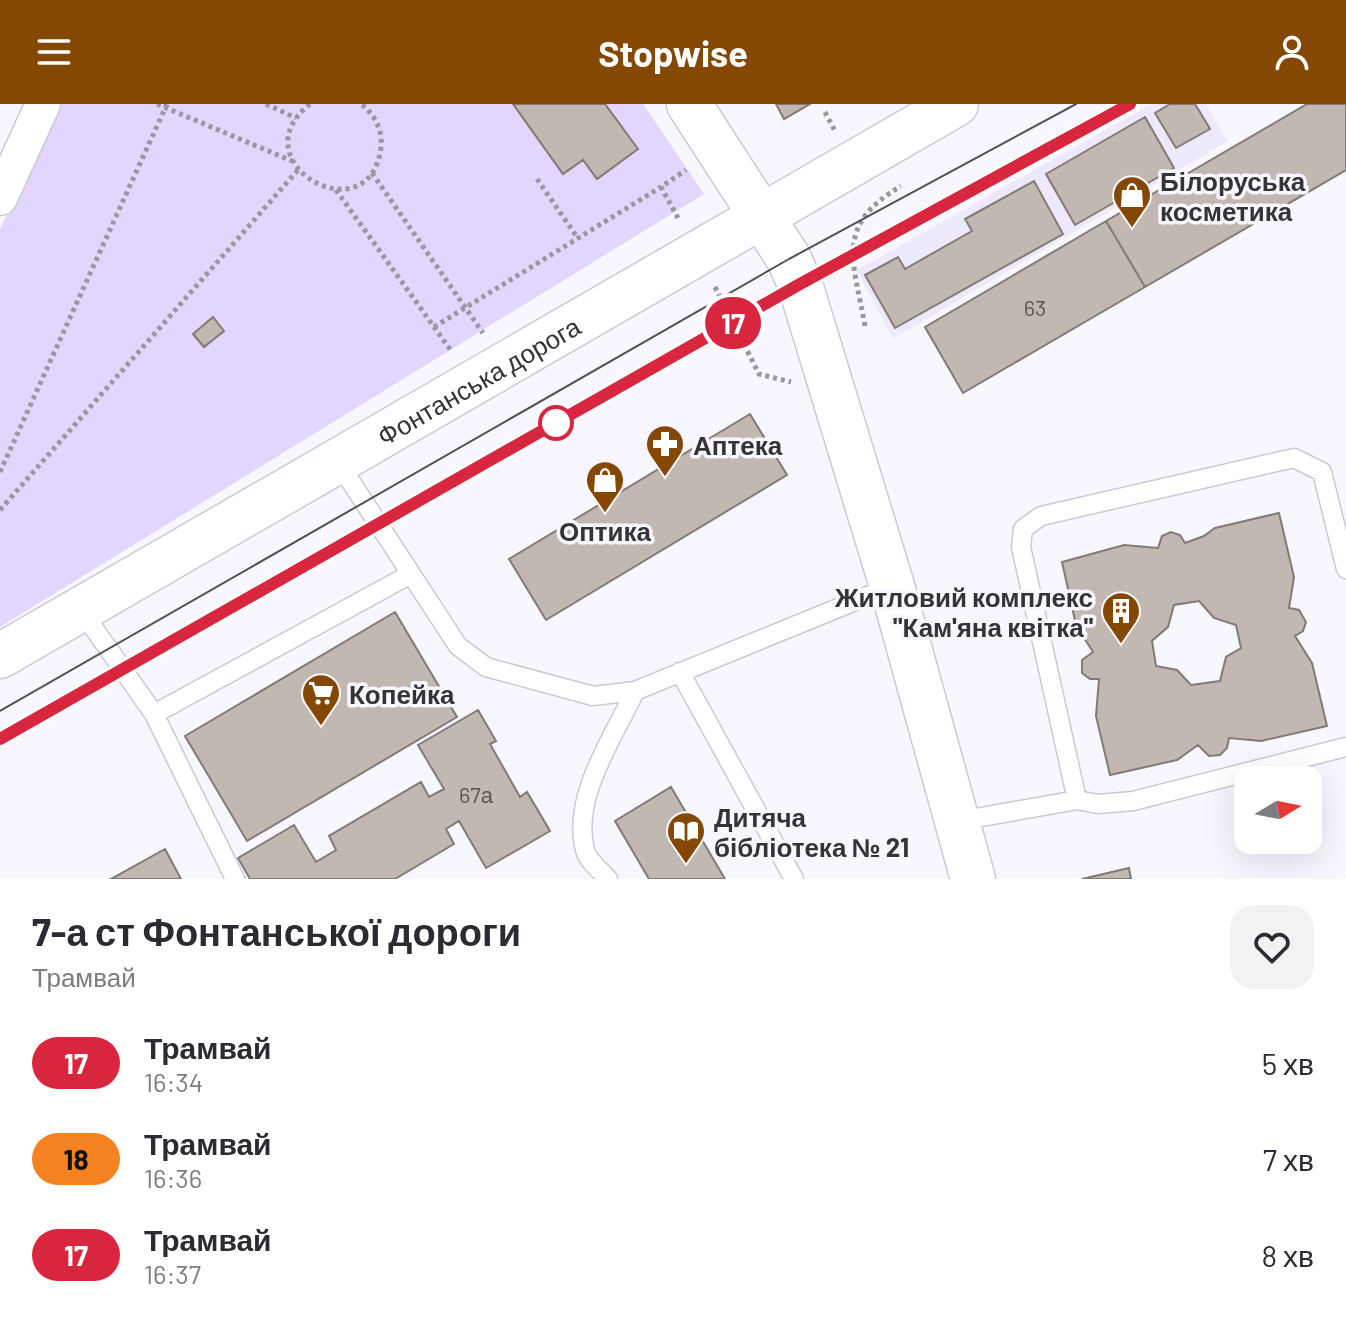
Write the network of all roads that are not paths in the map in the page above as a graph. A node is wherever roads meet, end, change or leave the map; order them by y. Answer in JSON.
{"nodes":[{"id":1,"x":43,"y":104,"type":"edge"},
{"id":2,"x":689,"y":104,"type":"edge"},
{"id":3,"x":956,"y":104,"type":"edge"},
{"id":4,"x":0,"y":198,"type":"edge"},
{"id":5,"x":762,"y":218,"type":"junction"},
{"id":6,"x":338,"y":462,"type":"junction"},
{"id":7,"x":1346,"y":569,"type":"edge"},
{"id":8,"x":411,"y":574,"type":"junction"},
{"id":9,"x":892,"y":586,"type":"junction"},
{"id":10,"x":81,"y":610,"type":"junction"},
{"id":11,"x":0,"y":656,"type":"edge"},
{"id":12,"x":680,"y":672,"type":"junction"},
{"id":13,"x":635,"y":691,"type":"junction"},
{"id":14,"x":154,"y":714,"type":"junction"},
{"id":15,"x":1346,"y":747,"type":"edge"},
{"id":16,"x":1077,"y":800,"type":"junction"},
{"id":17,"x":959,"y":821,"type":"junction"},
{"id":18,"x":235,"y":879,"type":"edge"},
{"id":19,"x":608,"y":879,"type":"edge"},
{"id":20,"x":794,"y":879,"type":"edge"},
{"id":21,"x":973,"y":879,"type":"edge"}],
"edges":[{"from":1,"to":4,"type":"street"},
{"from":2,"to":5,"type":"main road"},
{"from":3,"to":5,"type":"main road","name":"Фонтанська дорога"},
{"from":5,"to":6,"type":"main road","name":"Фонтанська дорога"},
{"from":5,"to":9,"type":"main road"},
{"from":6,"to":8,"type":"lane"},
{"from":6,"to":10,"type":"main road","name":"Фонтанська дорога"},
{"from":7,"to":16,"type":"lane"},
{"from":8,"to":13,"type":"lane"},
{"from":8,"to":14,"type":"lane"},
{"from":9,"to":12,"type":"lane"},
{"from":9,"to":17,"type":"main road"},
{"from":10,"to":11,"type":"main road","name":"Фонтанська дорога"},
{"from":10,"to":14,"type":"lane"},
{"from":12,"to":13,"type":"lane"},
{"from":12,"to":20,"type":"lane"},
{"from":13,"to":19,"type":"lane"},
{"from":14,"to":18,"type":"lane"},
{"from":15,"to":16,"type":"lane"},
{"from":16,"to":17,"type":"lane"},
{"from":17,"to":21,"type":"main road"}]}
